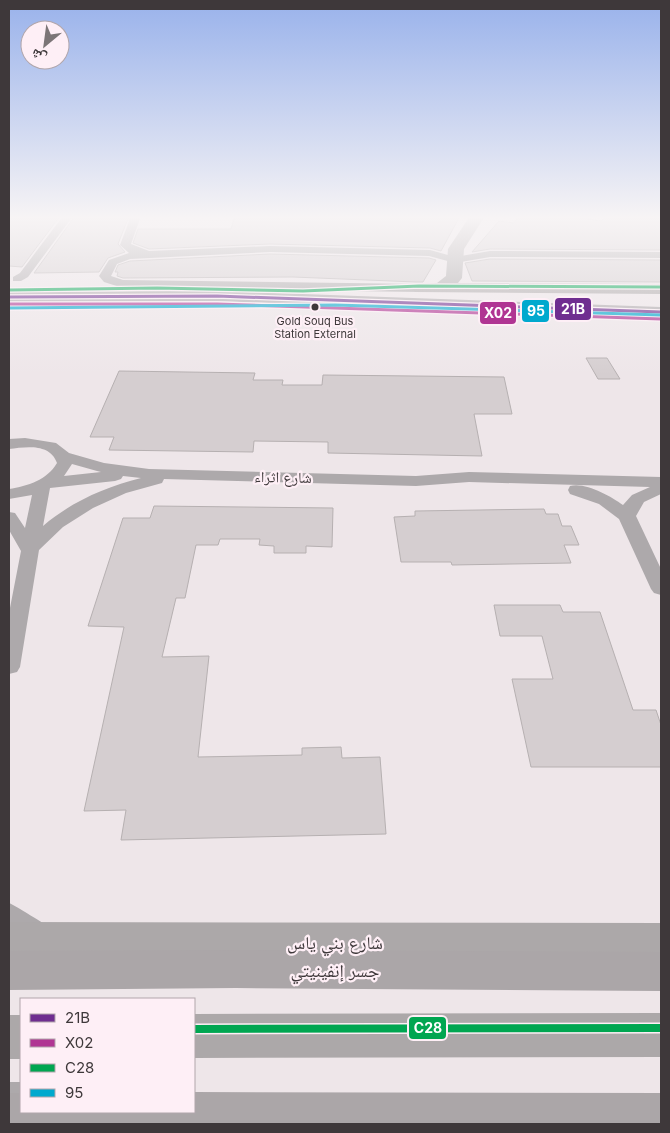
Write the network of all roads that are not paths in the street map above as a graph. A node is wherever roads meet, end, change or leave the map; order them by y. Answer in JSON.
{"nodes":[{"id":1,"x":29,"y":269,"type":"edge"},
{"id":2,"x":109,"y":269,"type":"edge"},
{"id":3,"x":455,"y":269,"type":"edge"},
{"id":4,"x":17,"y":280,"type":"dead end"},
{"id":5,"x":443,"y":287,"type":"junction"},
{"id":6,"x":421,"y":288,"type":"junction"},
{"id":7,"x":661,"y":289,"type":"edge"},
{"id":8,"x":661,"y":294,"type":"edge"},
{"id":9,"x":217,"y":296,"type":"junction"},
{"id":10,"x":9,"y":297,"type":"edge"},
{"id":11,"x":303,"y":299,"type":"junction"},
{"id":12,"x":661,"y":312,"type":"edge"},
{"id":13,"x":374,"y":313,"type":"junction"},
{"id":14,"x":9,"y":315,"type":"edge"},
{"id":15,"x":661,"y":322,"type":"edge"},
{"id":16,"x":661,"y":327,"type":"edge"},
{"id":17,"x":9,"y":444,"type":"edge"},
{"id":18,"x":64,"y":457,"type":"junction"},
{"id":19,"x":149,"y":474,"type":"junction"},
{"id":20,"x":181,"y":475,"type":"junction"},
{"id":21,"x":416,"y":481,"type":"junction"},
{"id":22,"x":45,"y":484,"type":"junction"},
{"id":23,"x":660,"y":487,"type":"edge"},
{"id":24,"x":576,"y":490,"type":"junction"},
{"id":25,"x":9,"y":494,"type":"edge"},
{"id":26,"x":627,"y":516,"type":"junction"},
{"id":27,"x":9,"y":517,"type":"edge"},
{"id":28,"x":29,"y":550,"type":"junction"},
{"id":29,"x":661,"y":589,"type":"edge"},
{"id":30,"x":9,"y":667,"type":"edge"},
{"id":31,"x":9,"y":914,"type":"edge"},
{"id":32,"x":9,"y":941,"type":"edge"},
{"id":33,"x":51,"y":942,"type":"junction"},
{"id":34,"x":661,"y":942,"type":"edge"},
{"id":35,"x":9,"y":971,"type":"edge"},
{"id":36,"x":661,"y":972,"type":"edge"},
{"id":37,"x":661,"y":1035,"type":"edge"},
{"id":38,"x":195,"y":1036,"type":"edge"},
{"id":39,"x":195,"y":1098,"type":"edge"},
{"id":40,"x":661,"y":1100,"type":"edge"},
{"id":41,"x":9,"y":1117,"type":"edge"},
{"id":42,"x":661,"y":1118,"type":"edge"}],
"edges":[{"from":1,"to":4,"type":"street"},
{"from":2,"to":6,"type":"street"},
{"from":3,"to":5,"type":"street"},
{"from":5,"to":6,"type":"street"},
{"from":5,"to":7,"type":"street"},
{"from":6,"to":9,"type":"main road"},
{"from":8,"to":11,"type":"main road"},
{"from":9,"to":10,"type":"main road"},
{"from":9,"to":11,"type":"main road"},
{"from":11,"to":12,"type":"main road"},
{"from":13,"to":14,"type":"main road"},
{"from":13,"to":15,"type":"main road"},
{"from":13,"to":16,"type":"main road"},
{"from":17,"to":18,"type":"street","name":"شارع اثراء"},
{"from":18,"to":19,"type":"street","name":"شارع اثراء"},
{"from":18,"to":22,"type":"street"},
{"from":19,"to":20,"type":"street","name":"شارع اثراء"},
{"from":19,"to":22,"type":"street","name":"شارع اثراء"},
{"from":20,"to":21,"type":"street","name":"شارع اثراء"},
{"from":20,"to":28,"type":"street"},
{"from":21,"to":23,"type":"street","name":"شارع اثراء"},
{"from":21,"to":24,"type":"street","name":"شارع اثراء"},
{"from":22,"to":25,"type":"street","name":"شارع اثراء"},
{"from":22,"to":28,"type":"street"},
{"from":23,"to":24,"type":"street","name":"شارع اثراء"},
{"from":23,"to":26,"type":"street"},
{"from":24,"to":26,"type":"street"},
{"from":26,"to":29,"type":"street"},
{"from":27,"to":28,"type":"street"},
{"from":28,"to":30,"type":"street"},
{"from":31,"to":33,"type":"street"},
{"from":32,"to":33,"type":"street","name":"شارع بني ياس"},
{"from":33,"to":34,"type":"street","name":"شارع بني ياس"},
{"from":35,"to":36,"type":"highway","name":"جسر إنفينيتي"},
{"from":37,"to":38,"type":"street"},
{"from":39,"to":40,"type":"street"},
{"from":41,"to":42,"type":"highway"}]}
